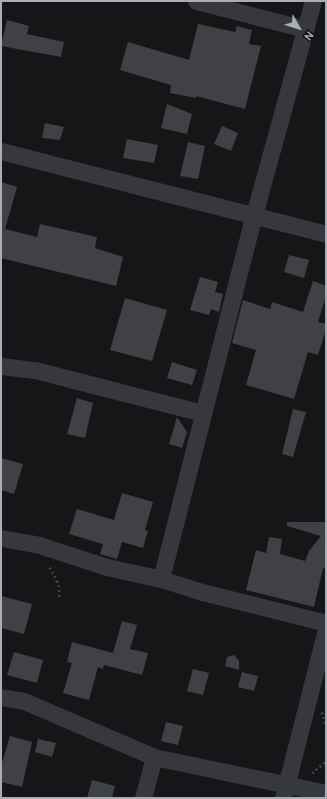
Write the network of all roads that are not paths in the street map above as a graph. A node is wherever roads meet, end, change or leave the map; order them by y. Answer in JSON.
{"nodes":[{"id":1,"x":196,"y":1,"type":"edge"},
{"id":2,"x":313,"y":1,"type":"edge"},
{"id":3,"x":305,"y":29,"type":"junction"},
{"id":4,"x":1,"y":151,"type":"edge"},
{"id":5,"x":254,"y":215,"type":"junction"},
{"id":6,"x":326,"y":234,"type":"edge"},
{"id":7,"x":1,"y":366,"type":"edge"},
{"id":8,"x":203,"y":414,"type":"junction"},
{"id":9,"x":1,"y":538,"type":"edge"},
{"id":10,"x":161,"y":578,"type":"junction"},
{"id":11,"x":326,"y":623,"type":"edge"},
{"id":12,"x":326,"y":629,"type":"edge"},
{"id":13,"x":1,"y":697,"type":"edge"},
{"id":14,"x":154,"y":757,"type":"junction"},
{"id":15,"x":286,"y":791,"type":"edge"},
{"id":16,"x":326,"y":793,"type":"edge"},
{"id":17,"x":144,"y":798,"type":"edge"}],
"edges":[{"from":1,"to":3,"type":"street"},
{"from":2,"to":3,"type":"street"},
{"from":3,"to":5,"type":"street"},
{"from":4,"to":5,"type":"street"},
{"from":5,"to":6,"type":"street"},
{"from":5,"to":8,"type":"street"},
{"from":7,"to":8,"type":"street"},
{"from":8,"to":10,"type":"street"},
{"from":9,"to":10,"type":"street"},
{"from":10,"to":11,"type":"street"},
{"from":12,"to":15,"type":"street"},
{"from":13,"to":14,"type":"street"},
{"from":14,"to":15,"type":"street"},
{"from":14,"to":17,"type":"street"},
{"from":15,"to":16,"type":"street"}]}
